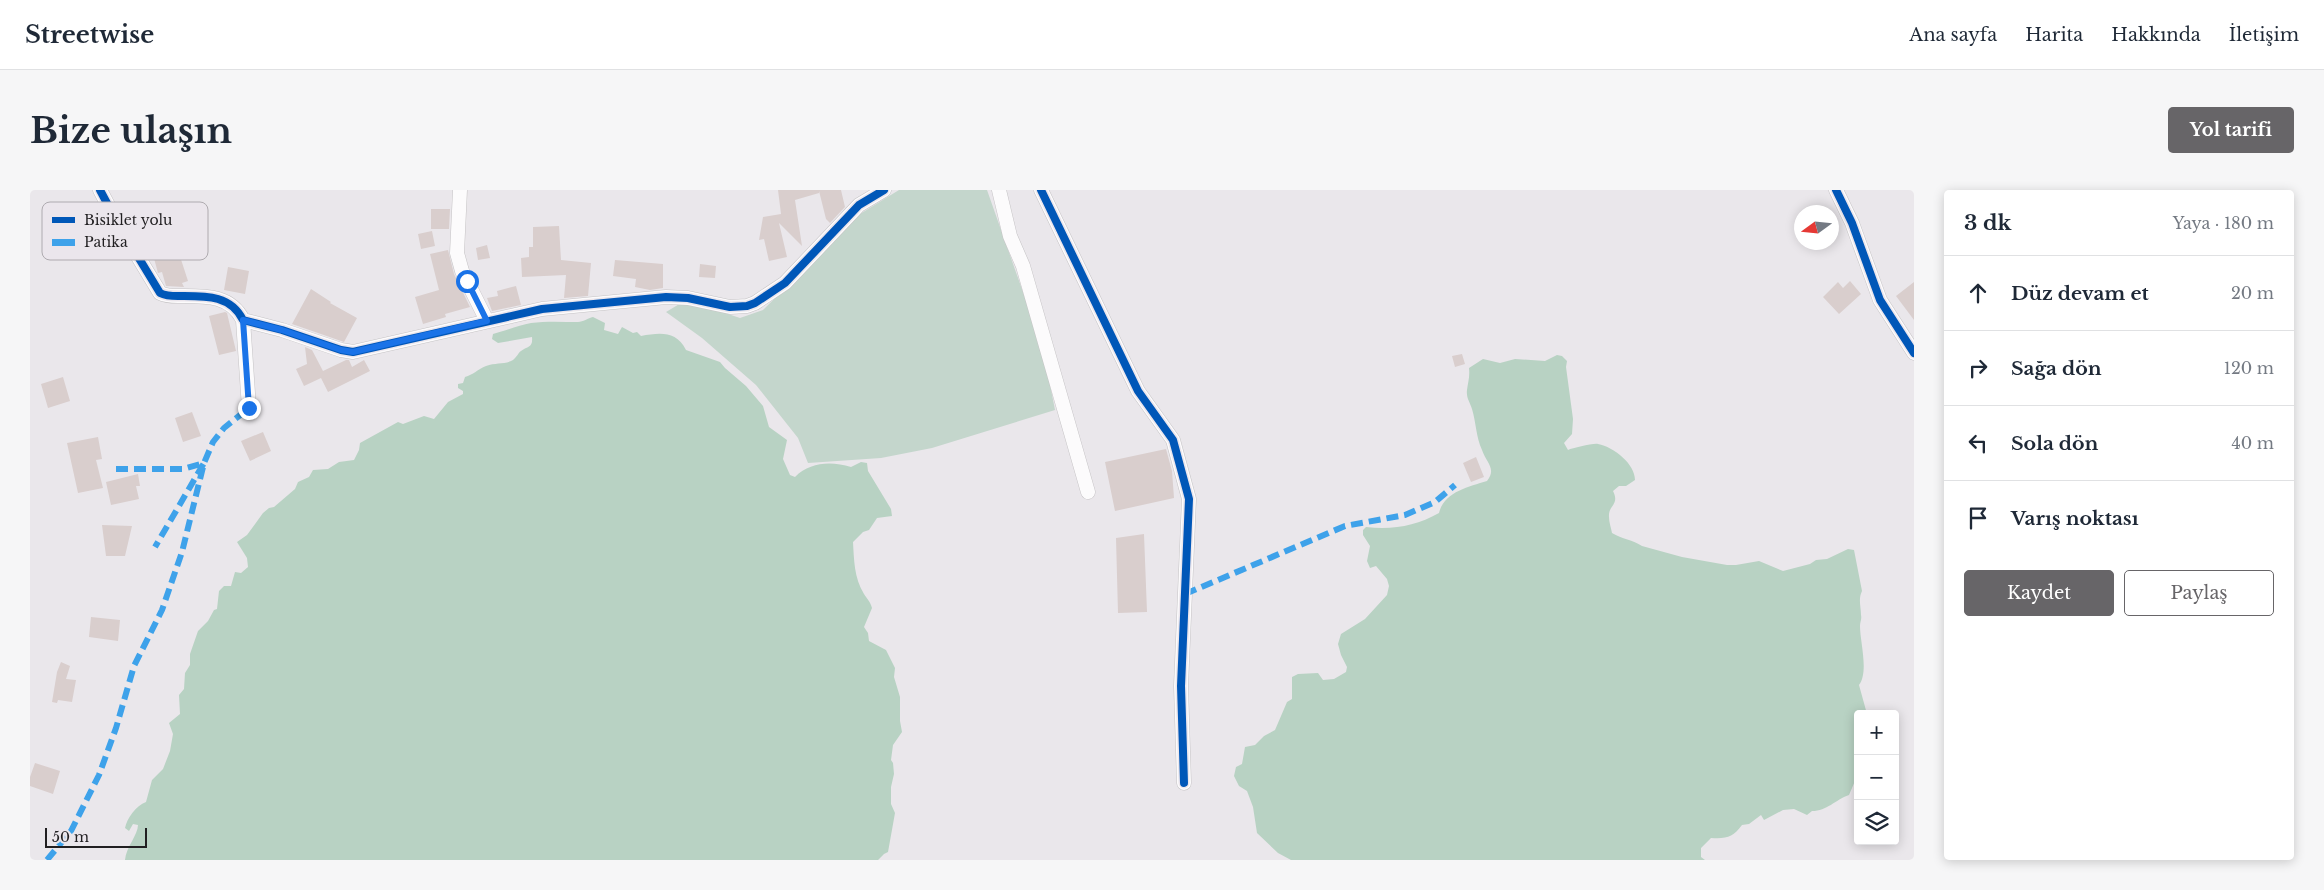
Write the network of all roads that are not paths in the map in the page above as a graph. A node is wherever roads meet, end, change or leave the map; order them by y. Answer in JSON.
{"nodes":[{"id":1,"x":100,"y":190,"type":"edge"},
{"id":2,"x":460,"y":190,"type":"edge"},
{"id":3,"x":884,"y":190,"type":"edge"},
{"id":4,"x":999,"y":190,"type":"edge"},
{"id":5,"x":1040,"y":190,"type":"edge"},
{"id":6,"x":1836,"y":190,"type":"edge"},
{"id":7,"x":106,"y":202,"type":"edge"},
{"id":8,"x":140,"y":260,"type":"edge"},
{"id":9,"x":243,"y":320,"type":"junction"},
{"id":10,"x":487,"y":321,"type":"junction"},
{"id":11,"x":1914,"y":353,"type":"edge"},
{"id":12,"x":249,"y":408,"type":"dead end"},
{"id":13,"x":1088,"y":492,"type":"dead end"},
{"id":14,"x":1184,"y":783,"type":"dead end"}],
"edges":[{"from":1,"to":7,"type":"street"},
{"from":2,"to":10,"type":"street"},
{"from":3,"to":10,"type":"street"},
{"from":4,"to":13,"type":"street"},
{"from":5,"to":14,"type":"street"},
{"from":6,"to":11,"type":"street"},
{"from":8,"to":9,"type":"street"},
{"from":9,"to":10,"type":"street"},
{"from":9,"to":12,"type":"street"}]}
